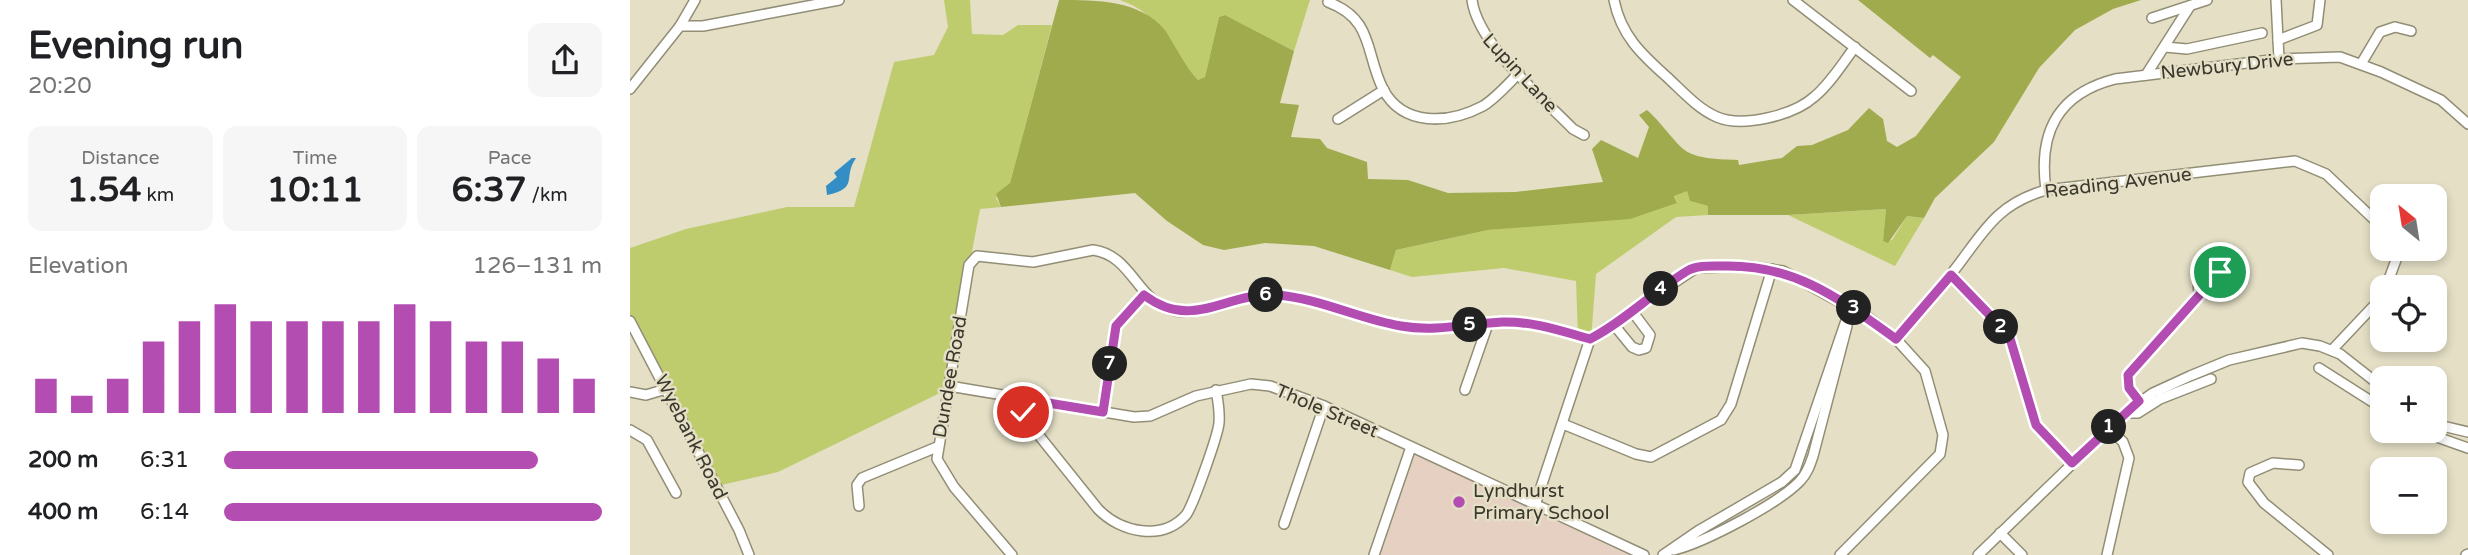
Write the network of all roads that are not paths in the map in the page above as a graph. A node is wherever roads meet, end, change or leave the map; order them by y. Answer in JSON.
{"nodes":[{"id":1,"x":695,"y":0,"type":"edge"},
{"id":2,"x":839,"y":0,"type":"edge"},
{"id":3,"x":1472,"y":0,"type":"edge"},
{"id":4,"x":1614,"y":0,"type":"edge"},
{"id":5,"x":1793,"y":0,"type":"edge"},
{"id":6,"x":2207,"y":0,"type":"edge"},
{"id":7,"x":2276,"y":0,"type":"edge"},
{"id":8,"x":2320,"y":0,"type":"edge"},
{"id":9,"x":1328,"y":2,"type":"dead end"},
{"id":10,"x":789,"y":5,"type":"edge"},
{"id":11,"x":2190,"y":6,"type":"junction"},
{"id":12,"x":2152,"y":18,"type":"dead end"},
{"id":13,"x":680,"y":26,"type":"junction"},
{"id":14,"x":2412,"y":32,"type":"dead end"},
{"id":15,"x":2262,"y":33,"type":"dead end"},
{"id":16,"x":2278,"y":40,"type":"junction"},
{"id":17,"x":1855,"y":47,"type":"junction"},
{"id":18,"x":2165,"y":47,"type":"junction"},
{"id":19,"x":2279,"y":59,"type":"junction"},
{"id":20,"x":2361,"y":64,"type":"junction"},
{"id":21,"x":1519,"y":73,"type":"junction"},
{"id":22,"x":2146,"y":75,"type":"junction"},
{"id":23,"x":630,"y":89,"type":"edge"},
{"id":24,"x":1384,"y":90,"type":"junction"},
{"id":25,"x":1911,"y":90,"type":"dead end"},
{"id":26,"x":1338,"y":119,"type":"dead end"},
{"id":27,"x":2468,"y":124,"type":"edge"},
{"id":28,"x":1584,"y":135,"type":"dead end"},
{"id":29,"x":2046,"y":190,"type":"junction"},
{"id":30,"x":2370,"y":216,"type":"edge"},
{"id":31,"x":1772,"y":269,"type":"junction"},
{"id":32,"x":1951,"y":275,"type":"junction"},
{"id":33,"x":1144,"y":295,"type":"junction"},
{"id":34,"x":2199,"y":296,"type":"dead end"},
{"id":35,"x":1851,"y":306,"type":"junction"},
{"id":36,"x":2370,"y":310,"type":"edge"},
{"id":37,"x":1632,"y":311,"type":"junction"},
{"id":38,"x":630,"y":321,"type":"edge"},
{"id":39,"x":1488,"y":324,"type":"junction"},
{"id":40,"x":1614,"y":325,"type":"junction"},
{"id":41,"x":1590,"y":339,"type":"junction"},
{"id":42,"x":1896,"y":339,"type":"junction"},
{"id":43,"x":2332,"y":350,"type":"junction"},
{"id":44,"x":2319,"y":368,"type":"dead end"},
{"id":45,"x":2370,"y":378,"type":"edge"},
{"id":46,"x":2211,"y":379,"type":"dead end"},
{"id":47,"x":950,"y":386,"type":"junction"},
{"id":48,"x":666,"y":389,"type":"junction"},
{"id":49,"x":1216,"y":390,"type":"junction"},
{"id":50,"x":1465,"y":390,"type":"dead end"},
{"id":51,"x":630,"y":392,"type":"edge"},
{"id":52,"x":1024,"y":399,"type":"junction"},
{"id":53,"x":2370,"y":400,"type":"edge"},
{"id":54,"x":2139,"y":401,"type":"junction"},
{"id":55,"x":1324,"y":406,"type":"junction"},
{"id":56,"x":1103,"y":412,"type":"junction"},
{"id":57,"x":2125,"y":413,"type":"junction"},
{"id":58,"x":1563,"y":424,"type":"junction"},
{"id":59,"x":2447,"y":427,"type":"edge"},
{"id":60,"x":2109,"y":428,"type":"junction"},
{"id":61,"x":630,"y":430,"type":"edge"},
{"id":62,"x":2468,"y":432,"type":"edge"},
{"id":63,"x":2447,"y":442,"type":"edge"},
{"id":64,"x":937,"y":447,"type":"junction"},
{"id":65,"x":1411,"y":447,"type":"junction"},
{"id":66,"x":2468,"y":447,"type":"edge"},
{"id":67,"x":2072,"y":463,"type":"junction"},
{"id":68,"x":2299,"y":465,"type":"dead end"},
{"id":69,"x":676,"y":493,"type":"dead end"},
{"id":70,"x":1535,"y":505,"type":"junction"},
{"id":71,"x":859,"y":506,"type":"dead end"},
{"id":72,"x":1284,"y":524,"type":"dead end"},
{"id":73,"x":2000,"y":533,"type":"junction"},
{"id":74,"x":1666,"y":553,"type":"edge"},
{"id":75,"x":748,"y":555,"type":"edge"},
{"id":76,"x":1013,"y":555,"type":"edge"},
{"id":77,"x":1374,"y":555,"type":"edge"},
{"id":78,"x":1644,"y":555,"type":"edge"},
{"id":79,"x":1840,"y":555,"type":"edge"},
{"id":80,"x":1978,"y":555,"type":"edge"},
{"id":81,"x":2022,"y":555,"type":"edge"},
{"id":82,"x":2107,"y":555,"type":"edge"},
{"id":83,"x":2328,"y":555,"type":"edge"}],
"edges":[{"from":1,"to":13,"type":"street"},
{"from":2,"to":10,"type":"street"},
{"from":3,"to":21,"type":"street","name":"Lupin Lane"},
{"from":4,"to":17,"type":"street"},
{"from":5,"to":17,"type":"street"},
{"from":6,"to":11,"type":"street"},
{"from":7,"to":16,"type":"street"},
{"from":8,"to":16,"type":"street"},
{"from":9,"to":24,"type":"street"},
{"from":10,"to":13,"type":"street"},
{"from":11,"to":12,"type":"street"},
{"from":11,"to":18,"type":"street"},
{"from":13,"to":23,"type":"street"},
{"from":14,"to":20,"type":"street"},
{"from":15,"to":18,"type":"street"},
{"from":16,"to":19,"type":"street"},
{"from":17,"to":25,"type":"street"},
{"from":18,"to":22,"type":"street"},
{"from":19,"to":20,"type":"street","name":"Newbury Drive"},
{"from":19,"to":22,"type":"street","name":"Newbury Drive"},
{"from":20,"to":27,"type":"street","name":"Newbury Drive"},
{"from":21,"to":24,"type":"street"},
{"from":21,"to":28,"type":"street","name":"Lupin Lane"},
{"from":22,"to":29,"type":"street","name":"Newbury Drive"},
{"from":24,"to":26,"type":"street"},
{"from":29,"to":30,"type":"street","name":"Reading Avenue"},
{"from":29,"to":32,"type":"street","name":"Reading Avenue"},
{"from":31,"to":35,"type":"street"},
{"from":31,"to":37,"type":"street"},
{"from":31,"to":58,"type":"street"},
{"from":32,"to":42,"type":"street","name":"Reading Avenue"},
{"from":32,"to":67,"type":"street"},
{"from":33,"to":39,"type":"street"},
{"from":33,"to":47,"type":"street","name":"Dundee Road"},
{"from":33,"to":56,"type":"street"},
{"from":34,"to":54,"type":"street"},
{"from":35,"to":42,"type":"street"},
{"from":35,"to":74,"type":"street"},
{"from":36,"to":43,"type":"street"},
{"from":37,"to":40,"type":"street"},
{"from":37,"to":40,"type":"street"},
{"from":38,"to":48,"type":"street","name":"Wyebank Road"},
{"from":39,"to":41,"type":"street"},
{"from":39,"to":50,"type":"street"},
{"from":40,"to":41,"type":"street"},
{"from":41,"to":58,"type":"street"},
{"from":42,"to":79,"type":"street"},
{"from":43,"to":45,"type":"street"},
{"from":43,"to":54,"type":"street"},
{"from":44,"to":53,"type":"street"},
{"from":46,"to":57,"type":"street"},
{"from":47,"to":52,"type":"street","name":"Thole Street"},
{"from":47,"to":64,"type":"street","name":"Dundee Road"},
{"from":48,"to":51,"type":"street"},
{"from":48,"to":75,"type":"street","name":"Wyebank Road"},
{"from":49,"to":52,"type":"street"},
{"from":49,"to":55,"type":"street","name":"Thole Street"},
{"from":49,"to":56,"type":"street","name":"Thole Street"},
{"from":52,"to":56,"type":"street","name":"Thole Street"},
{"from":54,"to":57,"type":"street"},
{"from":55,"to":65,"type":"street","name":"Thole Street"},
{"from":55,"to":72,"type":"street"},
{"from":57,"to":60,"type":"street"},
{"from":58,"to":70,"type":"street"},
{"from":59,"to":62,"type":"street"},
{"from":60,"to":67,"type":"street"},
{"from":60,"to":82,"type":"street"},
{"from":61,"to":69,"type":"street"},
{"from":63,"to":66,"type":"street"},
{"from":64,"to":71,"type":"street"},
{"from":64,"to":76,"type":"street","name":"Dundee Road"},
{"from":65,"to":70,"type":"street","name":"Thole Street"},
{"from":65,"to":77,"type":"street"},
{"from":67,"to":73,"type":"street"},
{"from":68,"to":83,"type":"street"},
{"from":70,"to":78,"type":"street","name":"Thole Street"},
{"from":73,"to":80,"type":"street"},
{"from":73,"to":81,"type":"street"}]}
